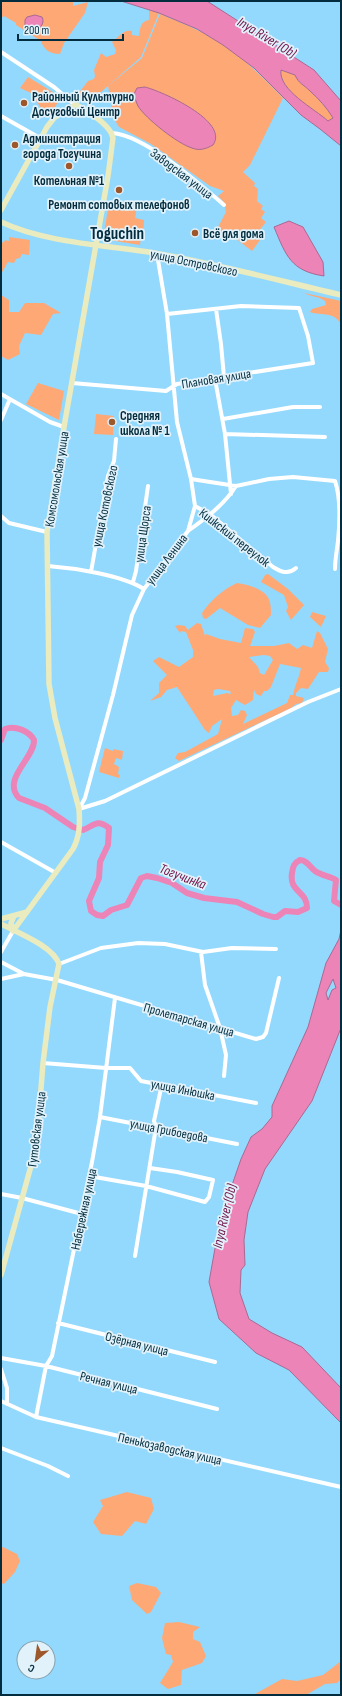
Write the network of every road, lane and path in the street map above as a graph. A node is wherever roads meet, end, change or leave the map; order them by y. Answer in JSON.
{"nodes":[{"id":1,"x":1,"y":52,"type":"edge"},
{"id":2,"x":75,"y":105,"type":"junction"},
{"id":3,"x":1,"y":116,"type":"edge"},
{"id":4,"x":112,"y":134,"type":"junction"},
{"id":5,"x":40,"y":138,"type":"junction"},
{"id":6,"x":224,"y":205,"type":"dead end"},
{"id":7,"x":1,"y":210,"type":"edge"},
{"id":8,"x":1,"y":222,"type":"edge"},
{"id":9,"x":96,"y":244,"type":"junction"},
{"id":10,"x":157,"y":254,"type":"junction"},
{"id":11,"x":341,"y":295,"type":"edge"},
{"id":12,"x":216,"y":309,"type":"junction"},
{"id":13,"x":167,"y":314,"type":"junction"},
{"id":14,"x":224,"y":377,"type":"junction"},
{"id":15,"x":215,"y":379,"type":"junction"},
{"id":16,"x":72,"y":384,"type":"junction"},
{"id":17,"x":173,"y":386,"type":"junction"},
{"id":18,"x":1,"y":394,"type":"edge"},
{"id":19,"x":10,"y":399,"type":"junction"},
{"id":20,"x":320,"y":407,"type":"dead end"},
{"id":21,"x":223,"y":419,"type":"junction"},
{"id":22,"x":1,"y":420,"type":"edge"},
{"id":23,"x":64,"y":427,"type":"junction"},
{"id":24,"x":225,"y":434,"type":"junction"},
{"id":25,"x":325,"y":437,"type":"dead end"},
{"id":26,"x":116,"y":439,"type":"dead end"},
{"id":27,"x":191,"y":479,"type":"junction"},
{"id":28,"x":148,"y":486,"type":"dead end"},
{"id":29,"x":230,"y":486,"type":"junction"},
{"id":30,"x":236,"y":486,"type":"junction"},
{"id":31,"x":231,"y":494,"type":"junction"},
{"id":32,"x":195,"y":506,"type":"junction"},
{"id":33,"x":211,"y":515,"type":"junction"},
{"id":34,"x":1,"y":516,"type":"edge"},
{"id":35,"x":188,"y":531,"type":"junction"},
{"id":36,"x":47,"y":532,"type":"junction"},
{"id":37,"x":48,"y":566,"type":"junction"},
{"id":38,"x":296,"y":568,"type":"dead end"},
{"id":39,"x":335,"y":569,"type":"dead end"},
{"id":40,"x":91,"y":572,"type":"junction"},
{"id":41,"x":133,"y":582,"type":"junction"},
{"id":42,"x":144,"y":589,"type":"junction"},
{"id":43,"x":341,"y":689,"type":"edge"},
{"id":44,"x":79,"y":809,"type":"junction"},
{"id":45,"x":1,"y":842,"type":"edge"},
{"id":46,"x":56,"y":874,"type":"junction"},
{"id":47,"x":27,"y":912,"type":"junction"},
{"id":48,"x":14,"y":916,"type":"junction"},
{"id":49,"x":1,"y":919,"type":"edge"},
{"id":50,"x":1,"y":924,"type":"edge"},
{"id":51,"x":13,"y":930,"type":"junction"},
{"id":52,"x":276,"y":950,"type":"dead end"},
{"id":53,"x":1,"y":952,"type":"edge"},
{"id":54,"x":201,"y":952,"type":"junction"},
{"id":55,"x":1,"y":962,"type":"edge"},
{"id":56,"x":59,"y":964,"type":"junction"},
{"id":57,"x":24,"y":974,"type":"junction"},
{"id":58,"x":279,"y":978,"type":"dead end"},
{"id":59,"x":1,"y":979,"type":"edge"},
{"id":60,"x":57,"y":980,"type":"junction"},
{"id":61,"x":115,"y":998,"type":"junction"},
{"id":62,"x":220,"y":1028,"type":"junction"},
{"id":63,"x":43,"y":1064,"type":"junction"},
{"id":64,"x":106,"y":1068,"type":"junction"},
{"id":65,"x":224,"y":1076,"type":"dead end"},
{"id":66,"x":162,"y":1084,"type":"junction"},
{"id":67,"x":256,"y":1103,"type":"dead end"},
{"id":68,"x":100,"y":1117,"type":"junction"},
{"id":69,"x":156,"y":1128,"type":"junction"},
{"id":70,"x":238,"y":1144,"type":"dead end"},
{"id":71,"x":150,"y":1168,"type":"junction"},
{"id":72,"x":89,"y":1176,"type":"junction"},
{"id":73,"x":146,"y":1186,"type":"junction"},
{"id":74,"x":1,"y":1194,"type":"edge"},
{"id":75,"x":22,"y":1198,"type":"junction"},
{"id":76,"x":82,"y":1214,"type":"junction"},
{"id":77,"x":135,"y":1256,"type":"dead end"},
{"id":78,"x":1,"y":1275,"type":"edge"},
{"id":79,"x":58,"y":1323,"type":"junction"},
{"id":80,"x":1,"y":1358,"type":"edge"},
{"id":81,"x":215,"y":1362,"type":"dead end"},
{"id":82,"x":46,"y":1366,"type":"junction"},
{"id":83,"x":1,"y":1369,"type":"edge"},
{"id":84,"x":1,"y":1401,"type":"edge"},
{"id":85,"x":7,"y":1404,"type":"junction"},
{"id":86,"x":217,"y":1409,"type":"dead end"},
{"id":87,"x":36,"y":1417,"type":"junction"},
{"id":88,"x":1,"y":1448,"type":"edge"},
{"id":89,"x":68,"y":1476,"type":"dead end"},
{"id":90,"x":341,"y":1487,"type":"edge"}],
"edges":[{"from":1,"to":2,"type":"street","name":"Заводская улица"},
{"from":2,"to":4,"type":"main road","name":"Заводская улица"},
{"from":2,"to":5,"type":"main road"},
{"from":3,"to":5,"type":"street"},
{"from":4,"to":6,"type":"street","name":"Заводская улица"},
{"from":4,"to":9,"type":"main road","name":"Комсомольская улица"},
{"from":5,"to":7,"type":"main road"},
{"from":8,"to":9,"type":"main road","name":"улица Островского"},
{"from":9,"to":10,"type":"main road","name":"улица Островского"},
{"from":9,"to":16,"type":"main road","name":"Комсомольская улица"},
{"from":10,"to":11,"type":"main road","name":"улица Островского"},
{"from":10,"to":13,"type":"street","name":"улица Ленина"},
{"from":12,"to":13,"type":"street"},
{"from":12,"to":14,"type":"street"},
{"from":12,"to":14,"type":"street","name":"Плановая улица"},
{"from":13,"to":17,"type":"street","name":"улица Ленина"},
{"from":14,"to":15,"type":"street","name":"Плановая улица"},
{"from":15,"to":17,"type":"street","name":"Плановая улица"},
{"from":15,"to":21,"type":"street"},
{"from":16,"to":17,"type":"street","name":"Плановая улица"},
{"from":16,"to":23,"type":"main road","name":"Комсомольская улица"},
{"from":17,"to":27,"type":"street","name":"улица Ленина"},
{"from":18,"to":19,"type":"street"},
{"from":19,"to":22,"type":"street"},
{"from":19,"to":23,"type":"street"},
{"from":20,"to":21,"type":"street"},
{"from":21,"to":24,"type":"street"},
{"from":23,"to":36,"type":"main road","name":"Комсомольская улица"},
{"from":24,"to":25,"type":"street"},
{"from":24,"to":29,"type":"street"},
{"from":26,"to":40,"type":"street","name":"улица Котовского"},
{"from":27,"to":29,"type":"street"},
{"from":27,"to":32,"type":"street","name":"улица Ленина"},
{"from":28,"to":41,"type":"street","name":"улица Щорса"},
{"from":29,"to":30,"type":"street"},
{"from":29,"to":31,"type":"street"},
{"from":30,"to":31,"type":"street"},
{"from":30,"to":39,"type":"street"},
{"from":31,"to":33,"type":"street"},
{"from":32,"to":33,"type":"street","name":"Киикский переулок"},
{"from":32,"to":35,"type":"street","name":"улица Ленина"},
{"from":33,"to":35,"type":"street"},
{"from":33,"to":38,"type":"street","name":"Киикский переулок"},
{"from":34,"to":36,"type":"street"},
{"from":35,"to":42,"type":"street","name":"улица Ленина"},
{"from":36,"to":37,"type":"main road","name":"Комсомольская улица"},
{"from":37,"to":40,"type":"street"},
{"from":37,"to":44,"type":"main road","name":"Комсомольская улица"},
{"from":40,"to":41,"type":"street"},
{"from":41,"to":42,"type":"street"},
{"from":42,"to":44,"type":"street","name":"улица Ленина"},
{"from":43,"to":44,"type":"street"},
{"from":44,"to":46,"type":"main road","name":"Комсомольская улица"},
{"from":45,"to":46,"type":"street"},
{"from":46,"to":47,"type":"main road","name":"Комсомольская улица"},
{"from":47,"to":48,"type":"main road"},
{"from":47,"to":51,"type":"main road","name":"Комсомольская улица"},
{"from":48,"to":49,"type":"main road"},
{"from":48,"to":51,"type":"main road"},
{"from":50,"to":51,"type":"main road"},
{"from":51,"to":53,"type":"street"},
{"from":51,"to":56,"type":"main road"},
{"from":52,"to":54,"type":"street"},
{"from":54,"to":56,"type":"street"},
{"from":54,"to":62,"type":"street","name":"улица Инюшка"},
{"from":55,"to":57,"type":"street"},
{"from":56,"to":60,"type":"main road","name":"Гутовская улица"},
{"from":57,"to":59,"type":"street"},
{"from":57,"to":60,"type":"street","name":"Пролетарская улица"},
{"from":58,"to":62,"type":"street","name":"Пролетарская улица"},
{"from":60,"to":61,"type":"street","name":"Пролетарская улица"},
{"from":60,"to":63,"type":"main road","name":"Гутовская улица"},
{"from":61,"to":62,"type":"street","name":"Пролетарская улица"},
{"from":61,"to":64,"type":"street","name":"Набережная улица"},
{"from":62,"to":65,"type":"street","name":"улица Инюшка"},
{"from":63,"to":64,"type":"street","name":"улица Инюшка"},
{"from":63,"to":75,"type":"main road","name":"Гутовская улица"},
{"from":64,"to":66,"type":"street","name":"улица Инюшка"},
{"from":64,"to":68,"type":"street","name":"Набережная улица"},
{"from":66,"to":67,"type":"street","name":"улица Инюшка"},
{"from":66,"to":69,"type":"street"},
{"from":68,"to":69,"type":"street","name":"улица Грибоедова"},
{"from":68,"to":72,"type":"street","name":"Набережная улица"},
{"from":69,"to":70,"type":"street","name":"улица Грибоедова"},
{"from":69,"to":71,"type":"street"},
{"from":71,"to":73,"type":"street"},
{"from":71,"to":73,"type":"street"},
{"from":72,"to":73,"type":"street"},
{"from":72,"to":76,"type":"street","name":"Набережная улица"},
{"from":73,"to":77,"type":"street"},
{"from":74,"to":75,"type":"street"},
{"from":75,"to":76,"type":"street"},
{"from":75,"to":78,"type":"main road","name":"Гутовская улица"},
{"from":76,"to":79,"type":"street","name":"Набережная улица"},
{"from":79,"to":81,"type":"street","name":"Озёрная улица"},
{"from":79,"to":82,"type":"street","name":"Набережная улица"},
{"from":80,"to":82,"type":"street","name":"Речная улица"},
{"from":82,"to":86,"type":"street","name":"Речная улица"},
{"from":82,"to":87,"type":"street","name":"Набережная улица"},
{"from":83,"to":85,"type":"street"},
{"from":84,"to":85,"type":"street","name":"Пенькозаводская улица"},
{"from":85,"to":87,"type":"street","name":"Пенькозаводская улица"},
{"from":87,"to":90,"type":"street","name":"Пенькозаводская улица"},
{"from":88,"to":89,"type":"street"}]}
